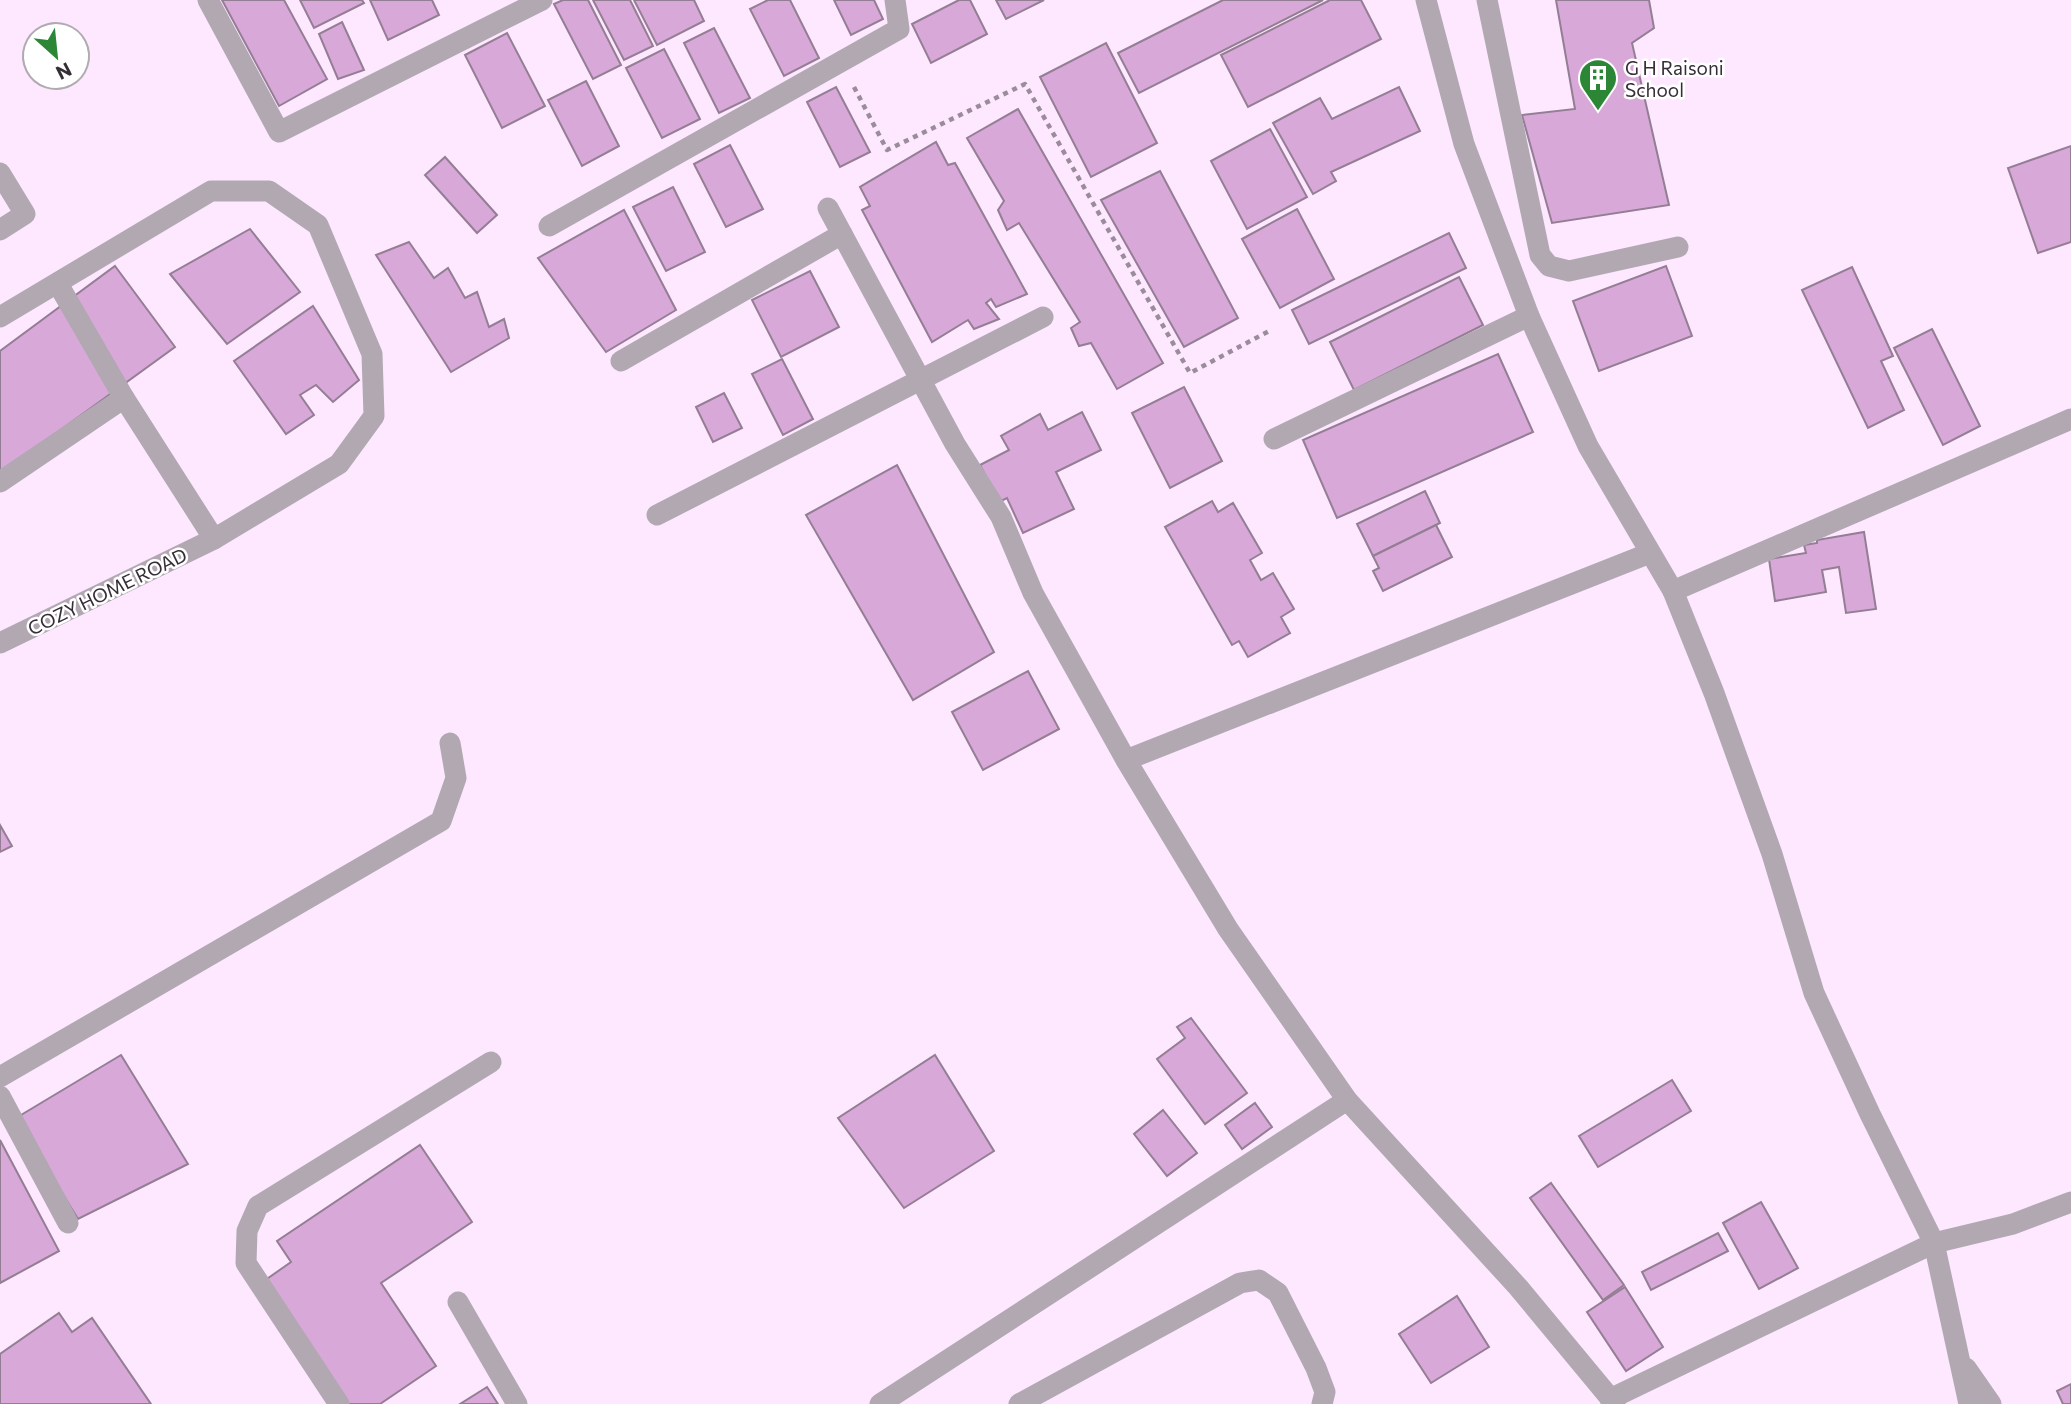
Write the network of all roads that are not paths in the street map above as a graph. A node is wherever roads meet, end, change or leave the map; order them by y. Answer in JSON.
{"nodes":[{"id":1,"x":208,"y":0,"type":"edge"},
{"id":2,"x":542,"y":0,"type":"edge"},
{"id":3,"x":895,"y":0,"type":"edge"},
{"id":4,"x":1426,"y":0,"type":"edge"},
{"id":5,"x":1487,"y":0,"type":"edge"},
{"id":6,"x":0,"y":173,"type":"edge"},
{"id":7,"x":828,"y":208,"type":"dead end"},
{"id":8,"x":549,"y":226,"type":"dead end"},
{"id":9,"x":0,"y":230,"type":"edge"},
{"id":10,"x":842,"y":234,"type":"junction"},
{"id":11,"x":1678,"y":247,"type":"dead end"},
{"id":12,"x":58,"y":284,"type":"junction"},
{"id":13,"x":1530,"y":316,"type":"junction"},
{"id":14,"x":0,"y":317,"type":"edge"},
{"id":15,"x":1043,"y":317,"type":"dead end"},
{"id":16,"x":621,"y":361,"type":"dead end"},
{"id":17,"x":921,"y":380,"type":"junction"},
{"id":18,"x":124,"y":398,"type":"junction"},
{"id":19,"x":2071,"y":419,"type":"edge"},
{"id":20,"x":1274,"y":439,"type":"dead end"},
{"id":21,"x":0,"y":482,"type":"edge"},
{"id":22,"x":657,"y":516,"type":"dead end"},
{"id":23,"x":215,"y":539,"type":"junction"},
{"id":24,"x":1650,"y":553,"type":"junction"},
{"id":25,"x":1673,"y":591,"type":"junction"},
{"id":26,"x":0,"y":643,"type":"edge"},
{"id":27,"x":450,"y":743,"type":"dead end"},
{"id":28,"x":1126,"y":760,"type":"junction"},
{"id":29,"x":491,"y":1062,"type":"dead end"},
{"id":30,"x":0,"y":1077,"type":"edge"},
{"id":31,"x":0,"y":1096,"type":"edge"},
{"id":32,"x":1347,"y":1100,"type":"junction"},
{"id":33,"x":2071,"y":1202,"type":"edge"},
{"id":34,"x":68,"y":1223,"type":"dead end"},
{"id":35,"x":1934,"y":1243,"type":"junction"},
{"id":36,"x":458,"y":1302,"type":"dead end"},
{"id":37,"x":1959,"y":1358,"type":"junction"},
{"id":38,"x":1612,"y":1401,"type":"edge"},
{"id":39,"x":339,"y":1404,"type":"edge"},
{"id":40,"x":517,"y":1404,"type":"edge"},
{"id":41,"x":880,"y":1404,"type":"edge"},
{"id":42,"x":1019,"y":1404,"type":"edge"},
{"id":43,"x":1322,"y":1404,"type":"edge"},
{"id":44,"x":1969,"y":1404,"type":"edge"},
{"id":45,"x":1990,"y":1404,"type":"edge"}],
"edges":[{"from":1,"to":2,"type":"street"},
{"from":3,"to":8,"type":"street"},
{"from":4,"to":13,"type":"street"},
{"from":5,"to":11,"type":"street"},
{"from":6,"to":9,"type":"street"},
{"from":7,"to":10,"type":"street"},
{"from":10,"to":16,"type":"street"},
{"from":10,"to":17,"type":"street"},
{"from":12,"to":14,"type":"street","name":"COZY HOME ROAD"},
{"from":12,"to":18,"type":"street"},
{"from":12,"to":23,"type":"street","name":"COZY HOME ROAD"},
{"from":13,"to":20,"type":"street"},
{"from":13,"to":24,"type":"street"},
{"from":15,"to":17,"type":"street"},
{"from":17,"to":22,"type":"street"},
{"from":17,"to":28,"type":"street"},
{"from":18,"to":21,"type":"street"},
{"from":18,"to":23,"type":"street"},
{"from":19,"to":25,"type":"street"},
{"from":23,"to":26,"type":"street","name":"COZY HOME ROAD"},
{"from":24,"to":25,"type":"street"},
{"from":24,"to":28,"type":"street"},
{"from":25,"to":35,"type":"street"},
{"from":27,"to":30,"type":"street"},
{"from":28,"to":32,"type":"street"},
{"from":29,"to":39,"type":"street"},
{"from":31,"to":34,"type":"street"},
{"from":32,"to":38,"type":"street"},
{"from":32,"to":41,"type":"street"},
{"from":33,"to":35,"type":"street"},
{"from":35,"to":37,"type":"street"},
{"from":35,"to":38,"type":"street"},
{"from":36,"to":40,"type":"street"},
{"from":37,"to":44,"type":"street"},
{"from":37,"to":45,"type":"street"},
{"from":42,"to":43,"type":"street"}]}
